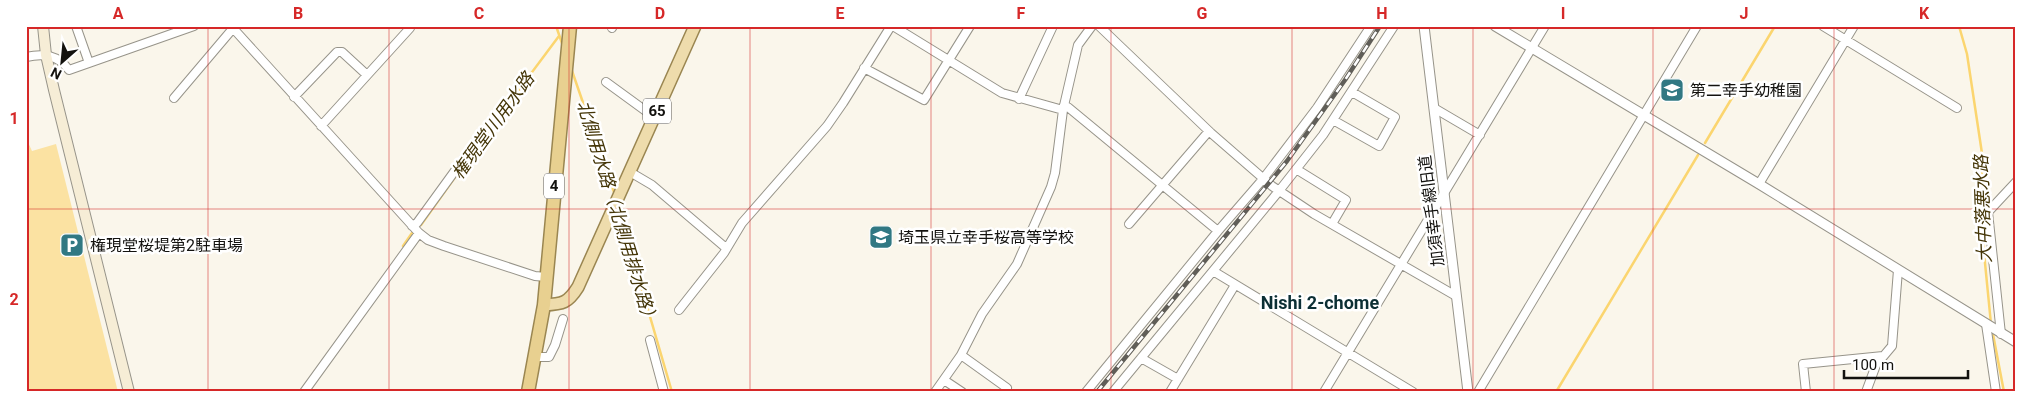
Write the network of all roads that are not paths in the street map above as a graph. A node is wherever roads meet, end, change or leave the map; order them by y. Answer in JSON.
{"nodes":[{"id":1,"x":44,"y":26,"type":"edge"},
{"id":2,"x":76,"y":26,"type":"edge"},
{"id":3,"x":194,"y":26,"type":"edge"},
{"id":4,"x":570,"y":26,"type":"edge"},
{"id":5,"x":695,"y":26,"type":"edge"},
{"id":6,"x":892,"y":26,"type":"edge"},
{"id":7,"x":1053,"y":26,"type":"edge"},
{"id":8,"x":1092,"y":26,"type":"edge"},
{"id":9,"x":1099,"y":26,"type":"edge"},
{"id":10,"x":1371,"y":26,"type":"edge"},
{"id":11,"x":1394,"y":26,"type":"edge"},
{"id":12,"x":1424,"y":26,"type":"edge"},
{"id":13,"x":1495,"y":26,"type":"edge"},
{"id":14,"x":1545,"y":26,"type":"edge"},
{"id":15,"x":1697,"y":26,"type":"edge"},
{"id":16,"x":1823,"y":26,"type":"edge"},
{"id":17,"x":1854,"y":26,"type":"edge"},
{"id":18,"x":233,"y":27,"type":"edge"},
{"id":19,"x":410,"y":28,"type":"dead end"},
{"id":20,"x":965,"y":28,"type":"edge"},
{"id":21,"x":1846,"y":40,"type":"junction"},
{"id":22,"x":1531,"y":49,"type":"junction"},
{"id":23,"x":46,"y":55,"type":"junction"},
{"id":24,"x":26,"y":57,"type":"edge"},
{"id":25,"x":948,"y":61,"type":"junction"},
{"id":26,"x":89,"y":63,"type":"junction"},
{"id":27,"x":864,"y":68,"type":"junction"},
{"id":28,"x":367,"y":75,"type":"junction"},
{"id":29,"x":606,"y":82,"type":"dead end"},
{"id":30,"x":1352,"y":92,"type":"junction"},
{"id":31,"x":294,"y":97,"type":"junction"},
{"id":32,"x":174,"y":98,"type":"dead end"},
{"id":33,"x":1019,"y":99,"type":"junction"},
{"id":34,"x":1063,"y":107,"type":"junction"},
{"id":35,"x":1434,"y":108,"type":"junction"},
{"id":36,"x":1957,"y":108,"type":"dead end"},
{"id":37,"x":1643,"y":115,"type":"junction"},
{"id":38,"x":654,"y":117,"type":"junction"},
{"id":39,"x":1333,"y":120,"type":"junction"},
{"id":40,"x":321,"y":126,"type":"junction"},
{"id":41,"x":1209,"y":132,"type":"junction"},
{"id":42,"x":1480,"y":134,"type":"junction"},
{"id":43,"x":478,"y":139,"type":"dead end"},
{"id":44,"x":1296,"y":169,"type":"junction"},
{"id":45,"x":630,"y":172,"type":"junction"},
{"id":46,"x":1263,"y":179,"type":"junction"},
{"id":47,"x":2016,"y":182,"type":"edge"},
{"id":48,"x":1163,"y":184,"type":"junction"},
{"id":49,"x":1759,"y":184,"type":"junction"},
{"id":50,"x":1279,"y":191,"type":"junction"},
{"id":51,"x":1444,"y":194,"type":"junction"},
{"id":52,"x":1129,"y":224,"type":"dead end"},
{"id":53,"x":1332,"y":224,"type":"junction"},
{"id":54,"x":412,"y":226,"type":"junction"},
{"id":55,"x":1218,"y":231,"type":"junction"},
{"id":56,"x":419,"y":233,"type":"junction"},
{"id":57,"x":726,"y":248,"type":"junction"},
{"id":58,"x":1402,"y":264,"type":"junction"},
{"id":59,"x":1898,"y":270,"type":"junction"},
{"id":60,"x":1213,"y":272,"type":"junction"},
{"id":61,"x":546,"y":277,"type":"junction"},
{"id":62,"x":1235,"y":284,"type":"junction"},
{"id":63,"x":1456,"y":296,"type":"junction"},
{"id":64,"x":544,"y":305,"type":"junction"},
{"id":65,"x":679,"y":310,"type":"dead end"},
{"id":66,"x":563,"y":319,"type":"dead end"},
{"id":67,"x":1986,"y":324,"type":"junction"},
{"id":68,"x":1999,"y":332,"type":"junction"},
{"id":69,"x":650,"y":340,"type":"dead end"},
{"id":70,"x":2016,"y":342,"type":"edge"},
{"id":71,"x":1347,"y":352,"type":"junction"},
{"id":72,"x":961,"y":354,"type":"junction"},
{"id":73,"x":1884,"y":356,"type":"junction"},
{"id":74,"x":536,"y":357,"type":"junction"},
{"id":75,"x":1141,"y":358,"type":"junction"},
{"id":76,"x":1178,"y":379,"type":"junction"},
{"id":77,"x":944,"y":380,"type":"junction"},
{"id":78,"x":129,"y":392,"type":"edge"},
{"id":79,"x":304,"y":392,"type":"edge"},
{"id":80,"x":528,"y":392,"type":"edge"},
{"id":81,"x":664,"y":392,"type":"edge"},
{"id":82,"x":935,"y":392,"type":"edge"},
{"id":83,"x":962,"y":392,"type":"edge"},
{"id":84,"x":1005,"y":392,"type":"edge"},
{"id":85,"x":1086,"y":392,"type":"edge"},
{"id":86,"x":1114,"y":392,"type":"edge"},
{"id":87,"x":1170,"y":392,"type":"edge"},
{"id":88,"x":1324,"y":392,"type":"edge"},
{"id":89,"x":1413,"y":392,"type":"edge"},
{"id":90,"x":1468,"y":392,"type":"edge"},
{"id":91,"x":1478,"y":392,"type":"edge"},
{"id":92,"x":1806,"y":392,"type":"edge"},
{"id":93,"x":1866,"y":392,"type":"edge"},
{"id":94,"x":1996,"y":392,"type":"edge"}],
"edges":[{"from":1,"to":23,"type":"main road"},
{"from":2,"to":26,"type":"street"},
{"from":3,"to":26,"type":"street"},
{"from":4,"to":61,"type":"highway","number":"4"},
{"from":5,"to":38,"type":"main road","number":"65"},
{"from":6,"to":25,"type":"street"},
{"from":6,"to":27,"type":"street"},
{"from":7,"to":33,"type":"street"},
{"from":8,"to":34,"type":"street"},
{"from":9,"to":41,"type":"street"},
{"from":10,"to":46,"type":"street"},
{"from":11,"to":30,"type":"street"},
{"from":12,"to":35,"type":"street","name":"加須幸手線旧道"},
{"from":13,"to":22,"type":"street"},
{"from":14,"to":22,"type":"street"},
{"from":15,"to":37,"type":"street"},
{"from":16,"to":21,"type":"street"},
{"from":17,"to":21,"type":"street"},
{"from":18,"to":31,"type":"street"},
{"from":18,"to":32,"type":"street"},
{"from":19,"to":28,"type":"street"},
{"from":20,"to":25,"type":"street"},
{"from":21,"to":36,"type":"street"},
{"from":21,"to":49,"type":"street"},
{"from":22,"to":37,"type":"street"},
{"from":22,"to":42,"type":"street"},
{"from":23,"to":24,"type":"street"},
{"from":23,"to":26,"type":"street"},
{"from":23,"to":78,"type":"main road"},
{"from":25,"to":27,"type":"street"},
{"from":25,"to":33,"type":"street"},
{"from":27,"to":57,"type":"street"},
{"from":28,"to":31,"type":"street"},
{"from":28,"to":40,"type":"street"},
{"from":29,"to":38,"type":"street"},
{"from":30,"to":39,"type":"street"},
{"from":30,"to":39,"type":"street"},
{"from":31,"to":40,"type":"street"},
{"from":33,"to":34,"type":"street"},
{"from":34,"to":48,"type":"street"},
{"from":34,"to":72,"type":"street"},
{"from":35,"to":42,"type":"street"},
{"from":35,"to":51,"type":"street","name":"加須幸手線旧道"},
{"from":37,"to":49,"type":"street"},
{"from":37,"to":91,"type":"street"},
{"from":38,"to":45,"type":"main road","number":"65"},
{"from":39,"to":44,"type":"street"},
{"from":40,"to":54,"type":"street"},
{"from":41,"to":46,"type":"street"},
{"from":41,"to":48,"type":"street"},
{"from":42,"to":51,"type":"street"},
{"from":43,"to":54,"type":"street"},
{"from":44,"to":50,"type":"street"},
{"from":44,"to":53,"type":"street"},
{"from":45,"to":57,"type":"street"},
{"from":45,"to":64,"type":"main road","number":"65"},
{"from":46,"to":50,"type":"street"},
{"from":46,"to":55,"type":"street"},
{"from":47,"to":68,"type":"street"},
{"from":48,"to":52,"type":"street"},
{"from":48,"to":55,"type":"street"},
{"from":49,"to":59,"type":"street"},
{"from":50,"to":53,"type":"street"},
{"from":50,"to":60,"type":"street"},
{"from":51,"to":58,"type":"street"},
{"from":51,"to":63,"type":"street","name":"加須幸手線旧道"},
{"from":53,"to":58,"type":"street"},
{"from":54,"to":56,"type":"street"},
{"from":55,"to":85,"type":"street"},
{"from":56,"to":61,"type":"street"},
{"from":56,"to":79,"type":"street"},
{"from":57,"to":65,"type":"street"},
{"from":58,"to":63,"type":"street"},
{"from":58,"to":71,"type":"street"},
{"from":59,"to":67,"type":"street"},
{"from":59,"to":73,"type":"street"},
{"from":60,"to":62,"type":"street"},
{"from":60,"to":75,"type":"street"},
{"from":61,"to":64,"type":"highway","number":"4"},
{"from":62,"to":71,"type":"street"},
{"from":62,"to":76,"type":"street"},
{"from":63,"to":90,"type":"street","name":"加須幸手線旧道"},
{"from":64,"to":74,"type":"highway","number":"4"},
{"from":66,"to":74,"type":"street"},
{"from":67,"to":68,"type":"street"},
{"from":67,"to":94,"type":"street"},
{"from":68,"to":70,"type":"street"},
{"from":69,"to":81,"type":"street"},
{"from":71,"to":88,"type":"street"},
{"from":71,"to":89,"type":"street"},
{"from":72,"to":77,"type":"street"},
{"from":72,"to":84,"type":"street"},
{"from":73,"to":92,"type":"street"},
{"from":73,"to":93,"type":"street"},
{"from":74,"to":80,"type":"highway","number":"4"},
{"from":75,"to":76,"type":"street"},
{"from":75,"to":86,"type":"street"},
{"from":76,"to":87,"type":"street"},
{"from":77,"to":82,"type":"street"},
{"from":77,"to":83,"type":"street"}]}
